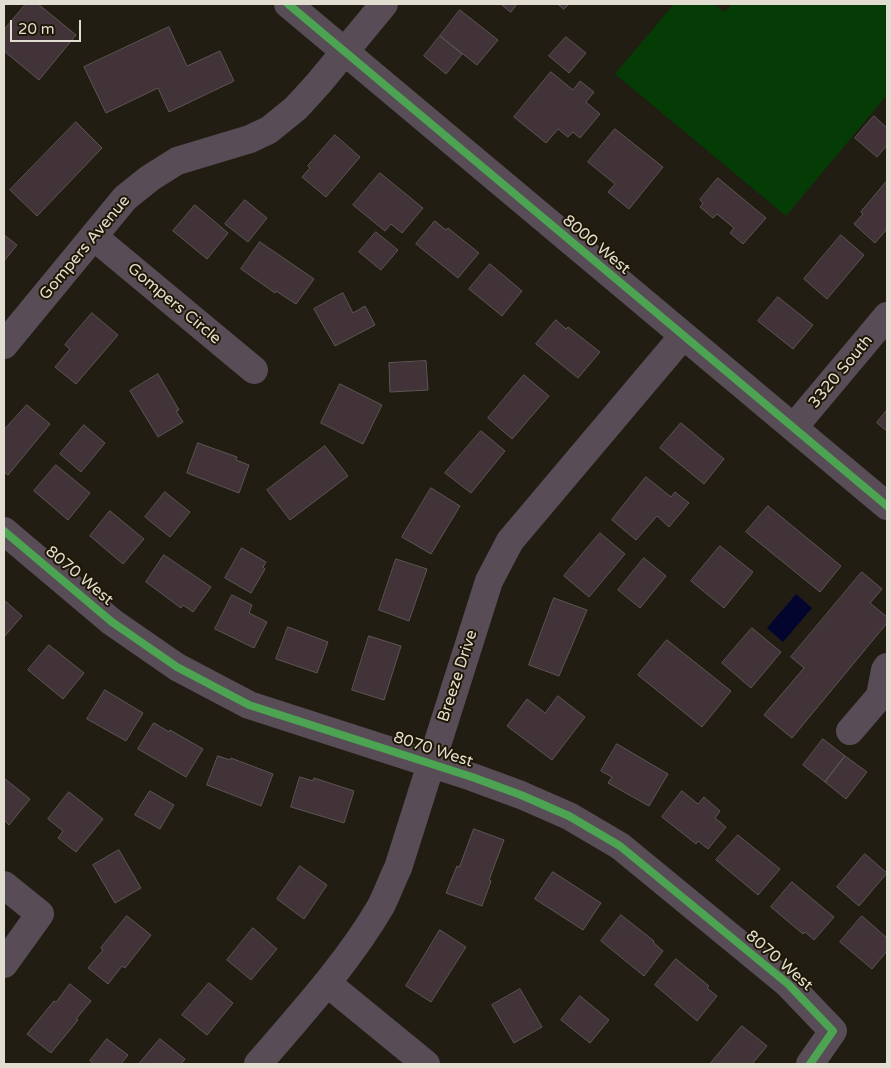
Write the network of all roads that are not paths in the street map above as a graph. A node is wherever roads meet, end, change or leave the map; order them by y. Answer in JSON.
{"nodes":[{"id":1,"x":288,"y":4,"type":"edge"},
{"id":2,"x":384,"y":4,"type":"edge"},
{"id":3,"x":344,"y":51,"type":"junction"},
{"id":4,"x":94,"y":237,"type":"junction"},
{"id":5,"x":887,"y":316,"type":"edge"},
{"id":6,"x":683,"y":336,"type":"junction"},
{"id":7,"x":4,"y":345,"type":"edge"},
{"id":8,"x":254,"y":370,"type":"dead end"},
{"id":9,"x":794,"y":427,"type":"junction"},
{"id":10,"x":887,"y":506,"type":"edge"},
{"id":11,"x":4,"y":531,"type":"edge"},
{"id":12,"x":887,"y":668,"type":"edge"},
{"id":13,"x":850,"y":731,"type":"dead end"},
{"id":14,"x":430,"y":764,"type":"junction"},
{"id":15,"x":4,"y":885,"type":"edge"},
{"id":16,"x":4,"y":964,"type":"edge"},
{"id":17,"x":327,"y":983,"type":"junction"},
{"id":18,"x":258,"y":1064,"type":"edge"},
{"id":19,"x":426,"y":1064,"type":"edge"},
{"id":20,"x":810,"y":1064,"type":"edge"}],
"edges":[{"from":1,"to":3,"type":"street","name":"8000 West"},
{"from":2,"to":3,"type":"street","name":"Gompers Avenue"},
{"from":3,"to":4,"type":"street","name":"Gompers Avenue"},
{"from":3,"to":6,"type":"street","name":"8000 West"},
{"from":4,"to":7,"type":"street","name":"Gompers Avenue"},
{"from":4,"to":8,"type":"street","name":"Gompers Circle"},
{"from":5,"to":9,"type":"street","name":"3320 South"},
{"from":6,"to":9,"type":"street","name":"8000 West"},
{"from":6,"to":14,"type":"street","name":"Breeze Drive"},
{"from":9,"to":10,"type":"street","name":"8000 West"},
{"from":11,"to":14,"type":"street","name":"8070 West"},
{"from":12,"to":13,"type":"street"},
{"from":14,"to":17,"type":"street","name":"Breeze Drive"},
{"from":14,"to":20,"type":"street","name":"8070 West"},
{"from":15,"to":16,"type":"street"},
{"from":17,"to":18,"type":"street","name":"Breeze Drive"},
{"from":17,"to":19,"type":"street"}]}
